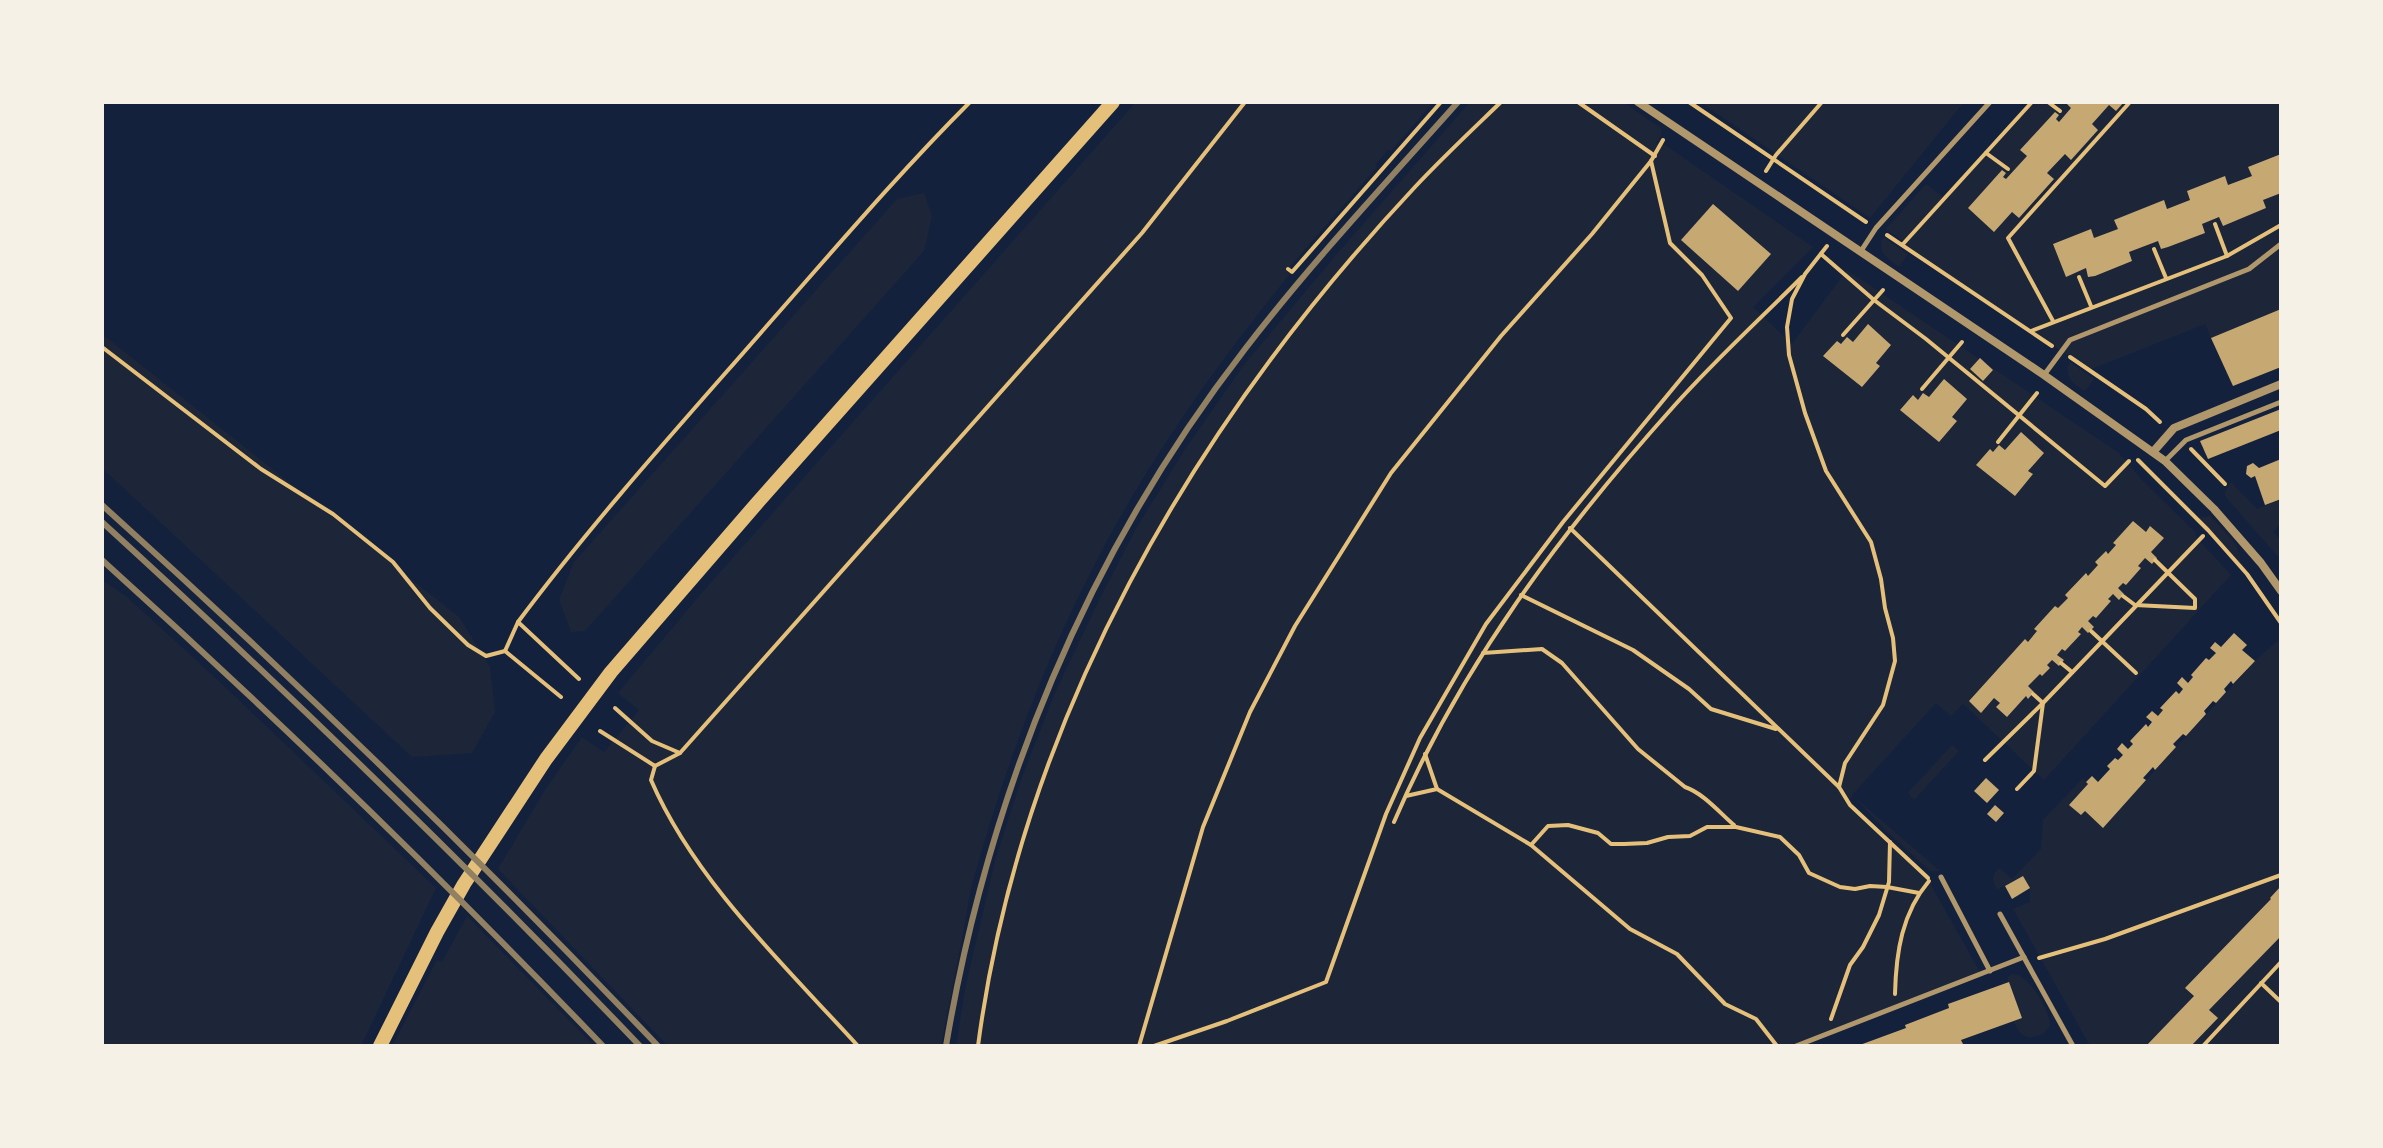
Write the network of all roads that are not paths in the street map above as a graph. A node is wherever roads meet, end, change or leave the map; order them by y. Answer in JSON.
{"nodes":[{"id":1,"x":1113,"y":102,"type":"edge"},
{"id":2,"x":1638,"y":102,"type":"edge"},
{"id":3,"x":1990,"y":102,"type":"edge"},
{"id":4,"x":2281,"y":244,"type":"edge"},
{"id":5,"x":1861,"y":251,"type":"junction"},
{"id":6,"x":2044,"y":375,"type":"junction"},
{"id":7,"x":2281,"y":384,"type":"edge"},
{"id":8,"x":2281,"y":402,"type":"edge"},
{"id":9,"x":2153,"y":452,"type":"junction"},
{"id":10,"x":2165,"y":461,"type":"junction"},
{"id":11,"x":2281,"y":591,"type":"edge"},
{"id":12,"x":1941,"y":877,"type":"dead end"},
{"id":13,"x":2000,"y":914,"type":"dead end"},
{"id":14,"x":2024,"y":957,"type":"junction"},
{"id":15,"x":1990,"y":971,"type":"junction"},
{"id":16,"x":380,"y":1046,"type":"edge"},
{"id":17,"x":1796,"y":1046,"type":"edge"},
{"id":18,"x":2073,"y":1046,"type":"edge"}],
"edges":[{"from":1,"to":16,"type":"main road"},
{"from":2,"to":5,"type":"street"},
{"from":3,"to":5,"type":"lane"},
{"from":4,"to":6,"type":"lane"},
{"from":5,"to":6,"type":"street"},
{"from":6,"to":9,"type":"street"},
{"from":7,"to":9,"type":"street"},
{"from":8,"to":10,"type":"lane"},
{"from":9,"to":10,"type":"street"},
{"from":10,"to":11,"type":"street"},
{"from":12,"to":15,"type":"lane"},
{"from":13,"to":14,"type":"lane"},
{"from":14,"to":15,"type":"lane"},
{"from":14,"to":18,"type":"lane"},
{"from":15,"to":17,"type":"lane"}]}
